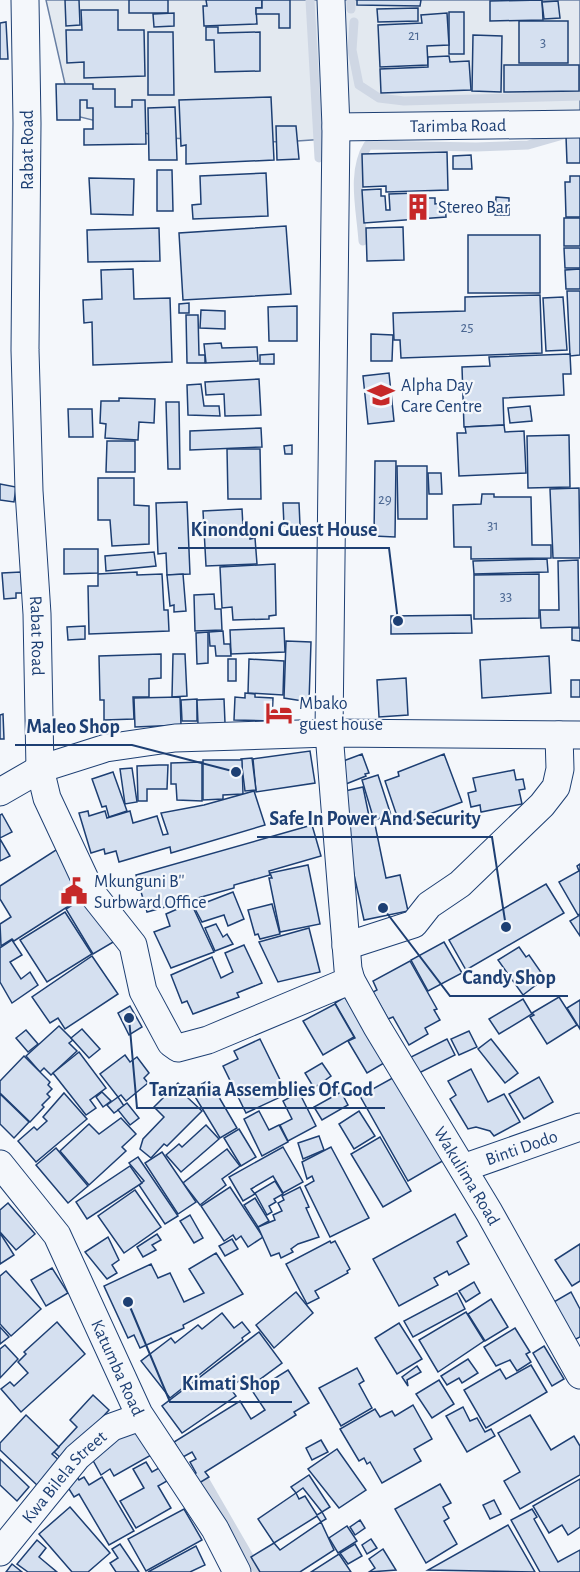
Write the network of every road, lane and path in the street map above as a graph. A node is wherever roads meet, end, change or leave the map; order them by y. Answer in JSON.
{"nodes":[{"id":1,"x":25,"y":0,"type":"edge"},
{"id":2,"x":331,"y":0,"type":"edge"},
{"id":3,"x":580,"y":124,"type":"edge"},
{"id":4,"x":336,"y":127,"type":"junction"},
{"id":5,"x":328,"y":734,"type":"junction"},
{"id":6,"x":569,"y":735,"type":"edge"},
{"id":7,"x":40,"y":769,"type":"junction"},
{"id":8,"x":0,"y":792,"type":"edge"},
{"id":9,"x":346,"y":946,"type":"junction"},
{"id":10,"x":351,"y":980,"type":"junction"},
{"id":11,"x":580,"y":1127,"type":"edge"},
{"id":12,"x":0,"y":1164,"type":"edge"},
{"id":13,"x":463,"y":1168,"type":"junction"},
{"id":14,"x":580,"y":1375,"type":"edge"},
{"id":15,"x":140,"y":1416,"type":"junction"},
{"id":16,"x":0,"y":1552,"type":"edge"},
{"id":17,"x":237,"y":1572,"type":"edge"}],
"edges":[{"from":1,"to":7,"type":"street","name":"Rabat Road"},
{"from":2,"to":4,"type":"street"},
{"from":3,"to":4,"type":"street","name":"Tarimba Road"},
{"from":4,"to":5,"type":"street"},
{"from":5,"to":6,"type":"street"},
{"from":5,"to":7,"type":"street"},
{"from":5,"to":9,"type":"street"},
{"from":6,"to":9,"type":"street"},
{"from":7,"to":8,"type":"street"},
{"from":7,"to":10,"type":"street","name":"Rabat Road"},
{"from":9,"to":10,"type":"street"},
{"from":10,"to":13,"type":"street","name":"Wakulima Road"},
{"from":11,"to":13,"type":"street","name":"Binti Dodo"},
{"from":12,"to":15,"type":"street","name":"Katumba Road"},
{"from":13,"to":14,"type":"street","name":"Wakulima Road"},
{"from":15,"to":16,"type":"street","name":"Kwa Bilela Street"},
{"from":15,"to":17,"type":"street","name":"Katumba Road"}]}
